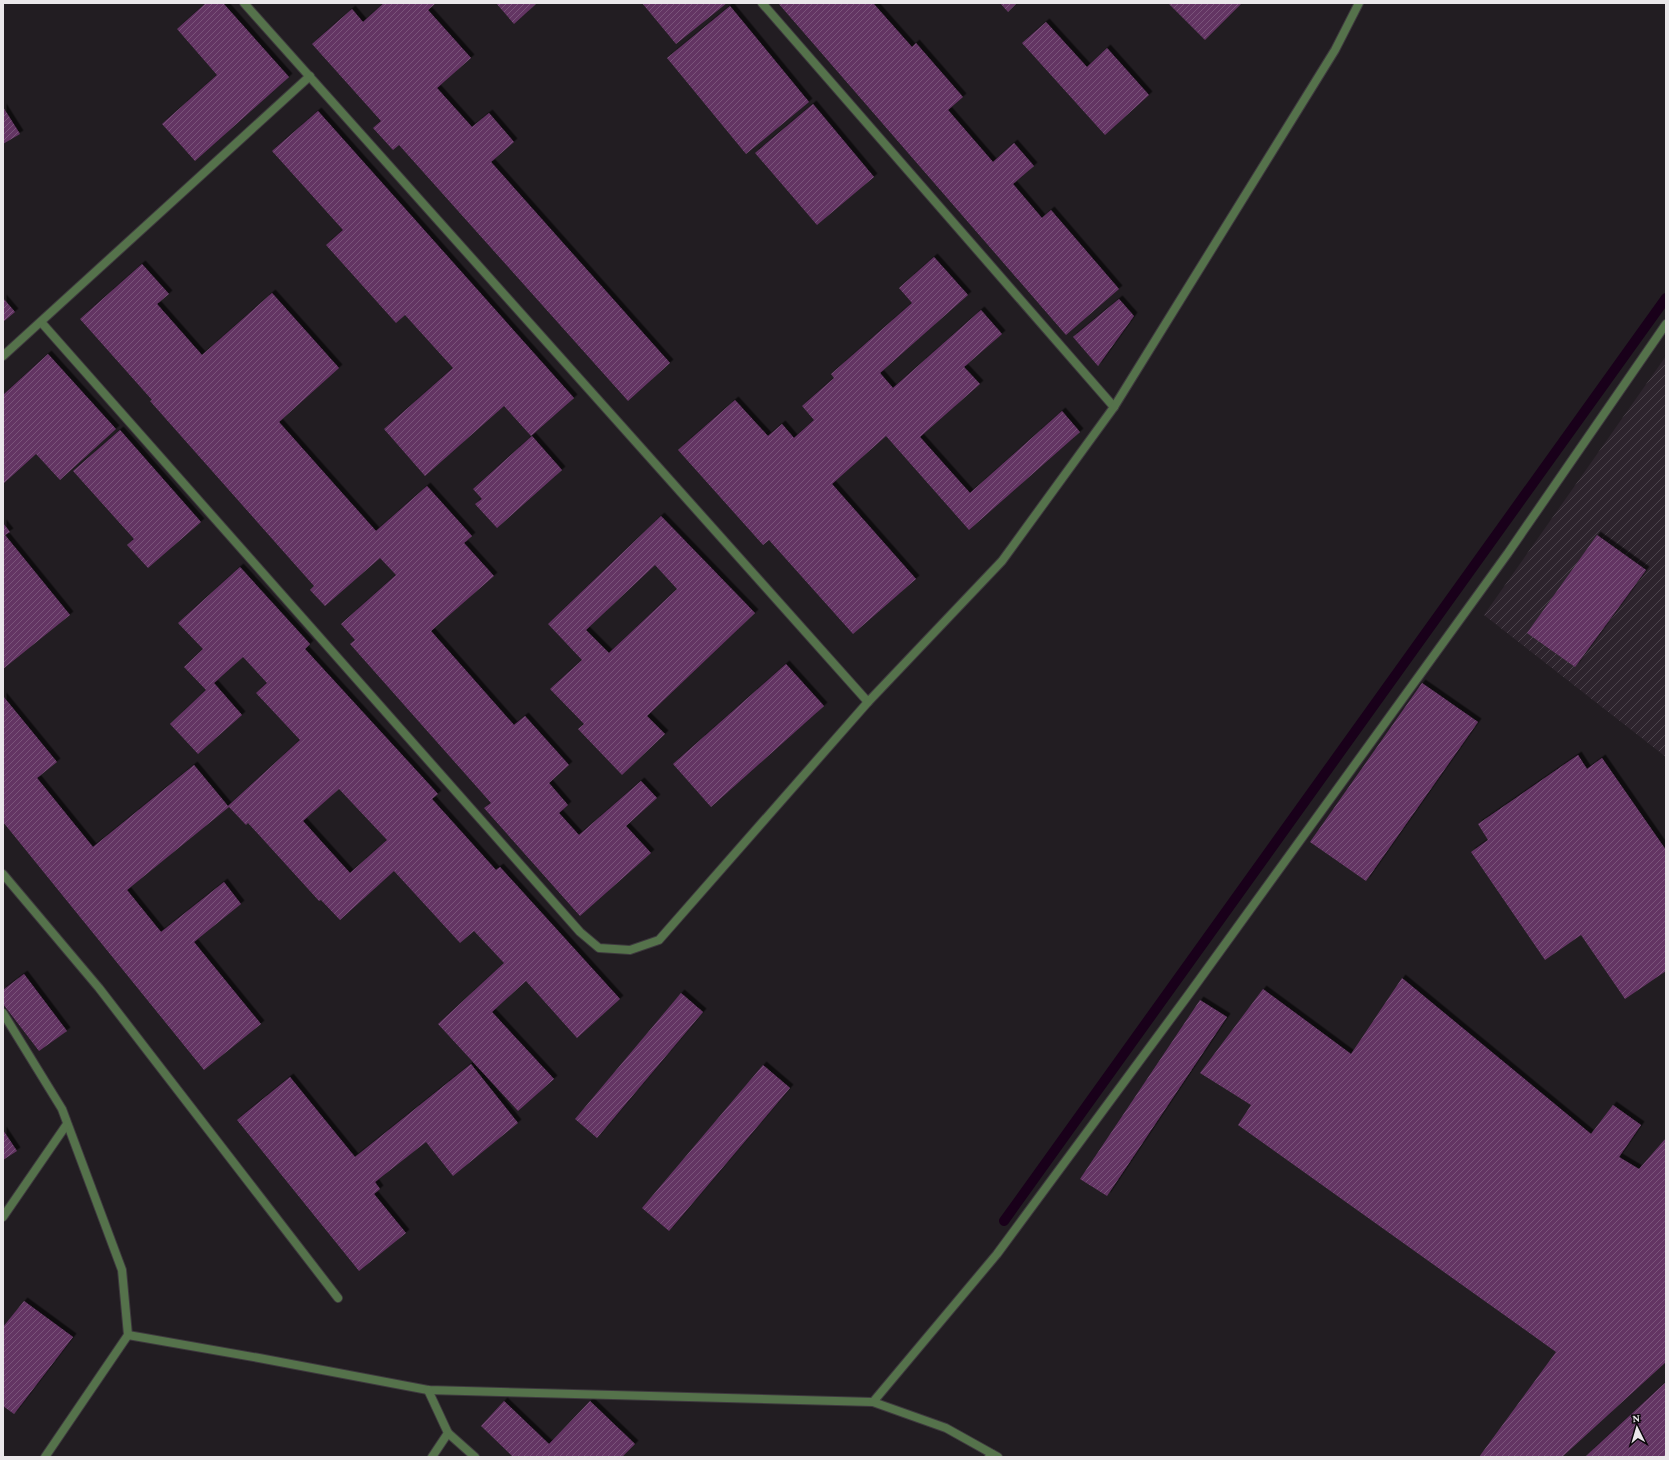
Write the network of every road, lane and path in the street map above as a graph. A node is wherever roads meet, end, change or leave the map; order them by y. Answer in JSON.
{"nodes":[{"id":1,"x":244,"y":3,"type":"edge"},
{"id":2,"x":762,"y":3,"type":"edge"},
{"id":3,"x":1359,"y":3,"type":"edge"},
{"id":4,"x":310,"y":76,"type":"junction"},
{"id":5,"x":41,"y":322,"type":"junction"},
{"id":6,"x":1666,"y":324,"type":"edge"},
{"id":7,"x":3,"y":356,"type":"edge"},
{"id":8,"x":1114,"y":408,"type":"junction"},
{"id":9,"x":868,"y":702,"type":"junction"},
{"id":10,"x":3,"y":874,"type":"edge"},
{"id":11,"x":3,"y":1013,"type":"edge"},
{"id":12,"x":67,"y":1124,"type":"junction"},
{"id":13,"x":3,"y":1217,"type":"edge"},
{"id":14,"x":338,"y":1298,"type":"dead end"},
{"id":15,"x":128,"y":1335,"type":"junction"},
{"id":16,"x":428,"y":1390,"type":"junction"},
{"id":17,"x":873,"y":1402,"type":"junction"},
{"id":18,"x":448,"y":1433,"type":"junction"},
{"id":19,"x":993,"y":1456,"type":"edge"},
{"id":20,"x":45,"y":1457,"type":"edge"},
{"id":21,"x":432,"y":1457,"type":"edge"},
{"id":22,"x":475,"y":1457,"type":"edge"}],
"edges":[{"from":1,"to":4,"type":"street"},
{"from":2,"to":8,"type":"street"},
{"from":3,"to":8,"type":"street"},
{"from":4,"to":5,"type":"street"},
{"from":4,"to":9,"type":"street"},
{"from":5,"to":7,"type":"street"},
{"from":5,"to":9,"type":"street"},
{"from":6,"to":17,"type":"street"},
{"from":8,"to":9,"type":"street"},
{"from":10,"to":14,"type":"street"},
{"from":11,"to":12,"type":"street"},
{"from":12,"to":13,"type":"street"},
{"from":12,"to":15,"type":"street"},
{"from":15,"to":16,"type":"street"},
{"from":15,"to":20,"type":"street"},
{"from":16,"to":17,"type":"street"},
{"from":16,"to":18,"type":"street"},
{"from":17,"to":19,"type":"street"},
{"from":18,"to":21,"type":"street"},
{"from":18,"to":22,"type":"street"}]}
